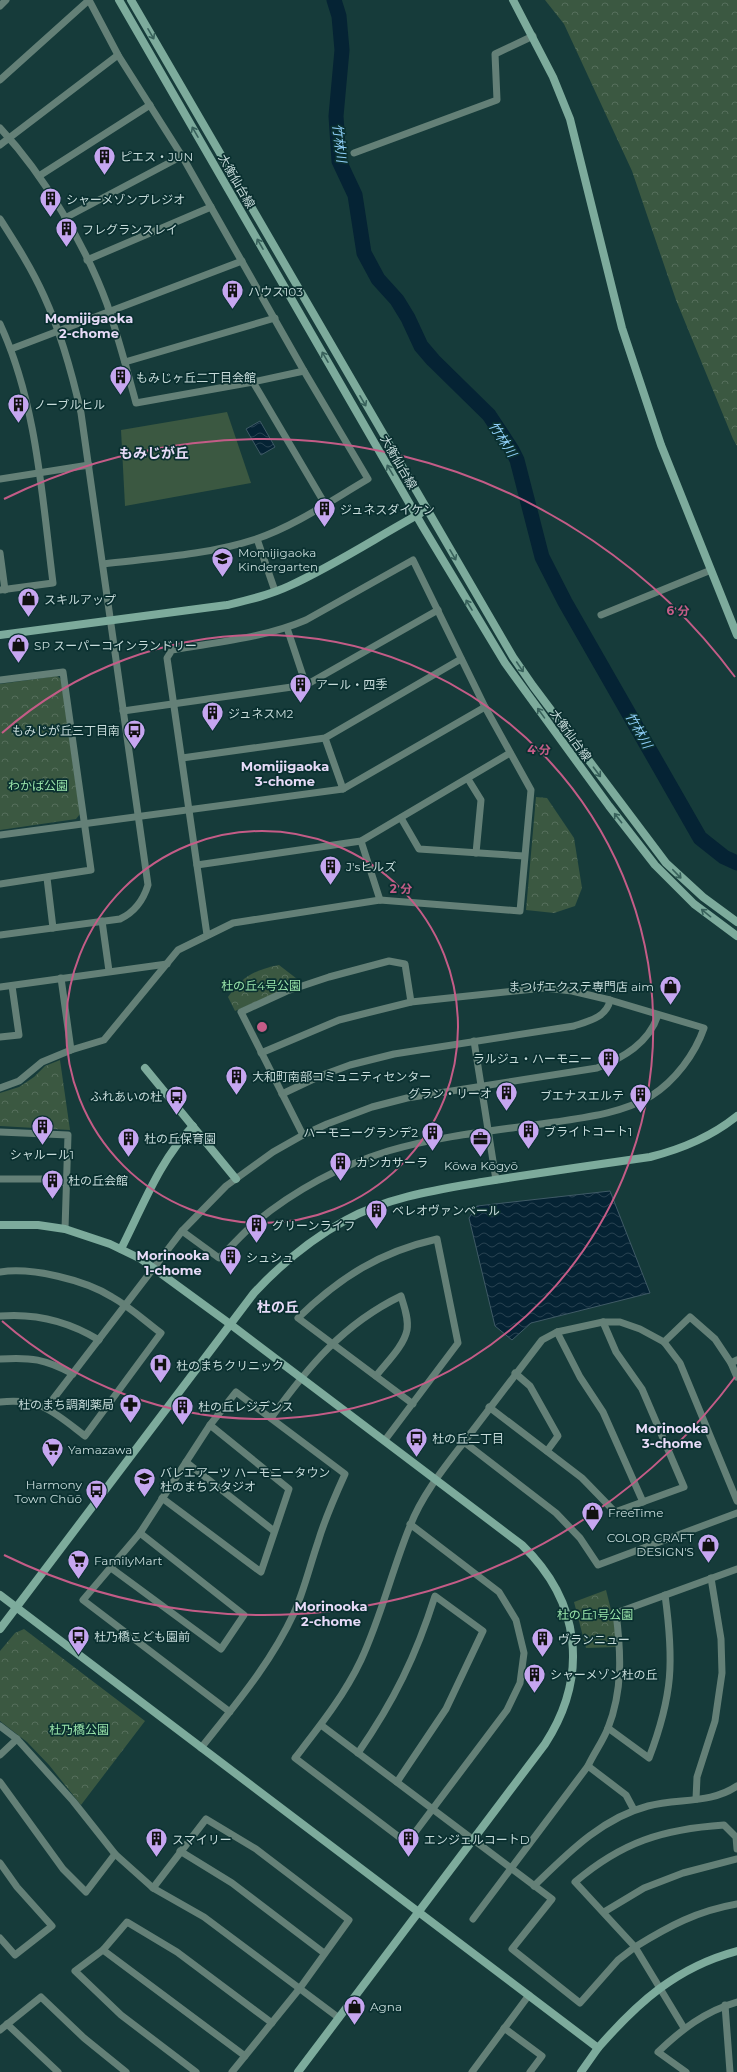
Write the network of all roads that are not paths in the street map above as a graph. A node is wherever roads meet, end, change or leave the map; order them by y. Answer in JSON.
{"nodes":[{"id":1,"x":6,"y":0,"type":"edge"},
{"id":2,"x":89,"y":0,"type":"edge"},
{"id":3,"x":119,"y":0,"type":"edge"},
{"id":4,"x":131,"y":0,"type":"edge"},
{"id":5,"x":513,"y":0,"type":"edge"},
{"id":6,"x":0,"y":6,"type":"edge"},
{"id":7,"x":533,"y":36,"type":"junction"},
{"id":8,"x":118,"y":55,"type":"junction"},
{"id":9,"x":0,"y":80,"type":"edge"},
{"id":10,"x":150,"y":105,"type":"junction"},
{"id":11,"x":0,"y":128,"type":"edge"},
{"id":12,"x":9,"y":138,"type":"junction"},
{"id":13,"x":0,"y":145,"type":"edge"},
{"id":14,"x":354,"y":153,"type":"dead end"},
{"id":15,"x":182,"y":156,"type":"junction"},
{"id":16,"x":39,"y":176,"type":"junction"},
{"id":17,"x":211,"y":207,"type":"junction"},
{"id":18,"x":65,"y":218,"type":"junction"},
{"id":19,"x":0,"y":219,"type":"edge"},
{"id":20,"x":87,"y":260,"type":"junction"},
{"id":21,"x":242,"y":261,"type":"junction"},
{"id":22,"x":109,"y":310,"type":"junction"},
{"id":23,"x":275,"y":318,"type":"junction"},
{"id":24,"x":0,"y":324,"type":"edge"},
{"id":25,"x":58,"y":330,"type":"junction"},
{"id":26,"x":11,"y":349,"type":"junction"},
{"id":27,"x":125,"y":362,"type":"junction"},
{"id":28,"x":304,"y":371,"type":"junction"},
{"id":29,"x":253,"y":382,"type":"junction"},
{"id":30,"x":89,"y":465,"type":"junction"},
{"id":31,"x":39,"y":474,"type":"junction"},
{"id":32,"x":0,"y":480,"type":"edge"},
{"id":33,"x":325,"y":504,"type":"junction"},
{"id":34,"x":426,"y":510,"type":"junction"},
{"id":35,"x":416,"y":515,"type":"junction"},
{"id":36,"x":257,"y":539,"type":"junction"},
{"id":37,"x":0,"y":553,"type":"edge"},
{"id":38,"x":103,"y":564,"type":"junction"},
{"id":39,"x":711,"y":570,"type":"junction"},
{"id":40,"x":2,"y":590,"type":"edge"},
{"id":41,"x":275,"y":591,"type":"junction"},
{"id":42,"x":438,"y":610,"type":"junction"},
{"id":43,"x":602,"y":615,"type":"dead end"},
{"id":44,"x":111,"y":620,"type":"junction"},
{"id":45,"x":287,"y":628,"type":"junction"},
{"id":46,"x":0,"y":635,"type":"edge"},
{"id":47,"x":737,"y":635,"type":"edge"},
{"id":48,"x":461,"y":659,"type":"junction"},
{"id":49,"x":0,"y":680,"type":"edge"},
{"id":50,"x":306,"y":685,"type":"junction"},
{"id":51,"x":174,"y":704,"type":"junction"},
{"id":52,"x":485,"y":707,"type":"junction"},
{"id":53,"x":123,"y":711,"type":"junction"},
{"id":54,"x":325,"y":738,"type":"junction"},
{"id":55,"x":510,"y":754,"type":"junction"},
{"id":56,"x":182,"y":758,"type":"junction"},
{"id":57,"x":468,"y":779,"type":"junction"},
{"id":58,"x":343,"y":790,"type":"junction"},
{"id":59,"x":189,"y":811,"type":"junction"},
{"id":60,"x":138,"y":816,"type":"junction"},
{"id":61,"x":401,"y":818,"type":"junction"},
{"id":62,"x":86,"y":823,"type":"junction"},
{"id":63,"x":0,"y":835,"type":"edge"},
{"id":64,"x":361,"y":841,"type":"junction"},
{"id":65,"x":476,"y":853,"type":"junction"},
{"id":66,"x":524,"y":856,"type":"junction"},
{"id":67,"x":197,"y":865,"type":"junction"},
{"id":68,"x":47,"y":878,"type":"junction"},
{"id":69,"x":0,"y":884,"type":"edge"},
{"id":70,"x":380,"y":900,"type":"junction"},
{"id":71,"x":102,"y":921,"type":"junction"},
{"id":72,"x":737,"y":922,"type":"edge"},
{"id":73,"x":53,"y":928,"type":"junction"},
{"id":74,"x":0,"y":935,"type":"edge"},
{"id":75,"x":207,"y":935,"type":"junction"},
{"id":76,"x":737,"y":936,"type":"edge"},
{"id":77,"x":167,"y":964,"type":"junction"},
{"id":78,"x":109,"y":971,"type":"junction"},
{"id":79,"x":61,"y":978,"type":"junction"},
{"id":80,"x":12,"y":986,"type":"junction"},
{"id":81,"x":0,"y":987,"type":"edge"},
{"id":82,"x":610,"y":1000,"type":"junction"},
{"id":83,"x":411,"y":1002,"type":"junction"},
{"id":84,"x":658,"y":1014,"type":"junction"},
{"id":85,"x":0,"y":1038,"type":"edge"},
{"id":86,"x":474,"y":1041,"type":"junction"},
{"id":87,"x":71,"y":1050,"type":"junction"},
{"id":88,"x":261,"y":1053,"type":"junction"},
{"id":89,"x":145,"y":1068,"type":"dead end"},
{"id":90,"x":481,"y":1085,"type":"junction"},
{"id":91,"x":0,"y":1088,"type":"edge"},
{"id":92,"x":282,"y":1094,"type":"junction"},
{"id":93,"x":737,"y":1116,"type":"edge"},
{"id":94,"x":193,"y":1126,"type":"junction"},
{"id":95,"x":0,"y":1132,"type":"edge"},
{"id":96,"x":488,"y":1132,"type":"junction"},
{"id":97,"x":303,"y":1135,"type":"junction"},
{"id":98,"x":0,"y":1179,"type":"edge"},
{"id":99,"x":236,"y":1179,"type":"junction"},
{"id":100,"x":496,"y":1180,"type":"junction"},
{"id":101,"x":67,"y":1182,"type":"junction"},
{"id":102,"x":0,"y":1225,"type":"edge"},
{"id":103,"x":65,"y":1229,"type":"junction"},
{"id":104,"x":182,"y":1231,"type":"junction"},
{"id":105,"x":121,"y":1249,"type":"junction"},
{"id":106,"x":153,"y":1267,"type":"junction"},
{"id":107,"x":0,"y":1272,"type":"edge"},
{"id":108,"x":125,"y":1305,"type":"junction"},
{"id":109,"x":0,"y":1316,"type":"edge"},
{"id":110,"x":603,"y":1322,"type":"junction"},
{"id":111,"x":230,"y":1324,"type":"junction"},
{"id":112,"x":557,"y":1332,"type":"junction"},
{"id":113,"x":99,"y":1340,"type":"junction"},
{"id":114,"x":664,"y":1342,"type":"junction"},
{"id":115,"x":332,"y":1343,"type":"junction"},
{"id":116,"x":0,"y":1359,"type":"edge"},
{"id":117,"x":734,"y":1361,"type":"edge"},
{"id":118,"x":515,"y":1373,"type":"junction"},
{"id":119,"x":72,"y":1374,"type":"junction"},
{"id":120,"x":376,"y":1376,"type":"junction"},
{"id":121,"x":737,"y":1377,"type":"edge"},
{"id":122,"x":301,"y":1378,"type":"junction"},
{"id":123,"x":0,"y":1402,"type":"edge"},
{"id":124,"x":413,"y":1404,"type":"junction"},
{"id":125,"x":47,"y":1407,"type":"junction"},
{"id":126,"x":489,"y":1408,"type":"junction"},
{"id":127,"x":270,"y":1418,"type":"junction"},
{"id":128,"x":210,"y":1425,"type":"junction"},
{"id":129,"x":385,"y":1440,"type":"junction"},
{"id":130,"x":464,"y":1442,"type":"junction"},
{"id":131,"x":547,"y":1451,"type":"junction"},
{"id":132,"x":186,"y":1462,"type":"junction"},
{"id":133,"x":435,"y":1479,"type":"junction"},
{"id":134,"x":162,"y":1498,"type":"junction"},
{"id":135,"x":737,"y":1501,"type":"edge"},
{"id":136,"x":643,"y":1502,"type":"junction"},
{"id":137,"x":737,"y":1513,"type":"edge"},
{"id":138,"x":410,"y":1524,"type":"junction"},
{"id":139,"x":274,"y":1530,"type":"junction"},
{"id":140,"x":140,"y":1533,"type":"junction"},
{"id":141,"x":111,"y":1568,"type":"junction"},
{"id":142,"x":737,"y":1569,"type":"edge"},
{"id":143,"x":711,"y":1578,"type":"junction"},
{"id":144,"x":0,"y":1595,"type":"edge"},
{"id":145,"x":665,"y":1595,"type":"junction"},
{"id":146,"x":16,"y":1607,"type":"junction"},
{"id":147,"x":0,"y":1629,"type":"edge"},
{"id":148,"x":230,"y":1712,"type":"junction"},
{"id":149,"x":0,"y":1726,"type":"edge"},
{"id":150,"x":321,"y":1726,"type":"junction"},
{"id":151,"x":608,"y":1728,"type":"junction"},
{"id":152,"x":16,"y":1739,"type":"junction"},
{"id":153,"x":202,"y":1748,"type":"junction"},
{"id":154,"x":358,"y":1753,"type":"junction"},
{"id":155,"x":0,"y":1755,"type":"edge"},
{"id":156,"x":588,"y":1766,"type":"junction"},
{"id":157,"x":0,"y":1782,"type":"edge"},
{"id":158,"x":397,"y":1782,"type":"junction"},
{"id":159,"x":737,"y":1786,"type":"edge"},
{"id":160,"x":696,"y":1798,"type":"junction"},
{"id":161,"x":433,"y":1809,"type":"junction"},
{"id":162,"x":634,"y":1810,"type":"junction"},
{"id":163,"x":473,"y":1840,"type":"junction"},
{"id":164,"x":737,"y":1849,"type":"edge"},
{"id":165,"x":180,"y":1851,"type":"junction"},
{"id":166,"x":116,"y":1854,"type":"junction"},
{"id":167,"x":737,"y":1859,"type":"edge"},
{"id":168,"x":0,"y":1863,"type":"edge"},
{"id":169,"x":510,"y":1868,"type":"junction"},
{"id":170,"x":534,"y":1886,"type":"junction"},
{"id":171,"x":153,"y":1888,"type":"junction"},
{"id":172,"x":737,"y":1904,"type":"edge"},
{"id":173,"x":419,"y":1912,"type":"junction"},
{"id":174,"x":604,"y":1912,"type":"junction"},
{"id":175,"x":473,"y":1919,"type":"dead end"},
{"id":176,"x":0,"y":1938,"type":"edge"},
{"id":177,"x":635,"y":1947,"type":"junction"},
{"id":178,"x":103,"y":1950,"type":"junction"},
{"id":179,"x":737,"y":1951,"type":"edge"},
{"id":180,"x":324,"y":1953,"type":"junction"},
{"id":181,"x":660,"y":1986,"type":"junction"},
{"id":182,"x":300,"y":1988,"type":"junction"},
{"id":183,"x":529,"y":1995,"type":"junction"},
{"id":184,"x":737,"y":2002,"type":"edge"},
{"id":185,"x":725,"y":2006,"type":"junction"},
{"id":186,"x":339,"y":2018,"type":"junction"},
{"id":187,"x":272,"y":2023,"type":"junction"},
{"id":188,"x":7,"y":2024,"type":"junction"},
{"id":189,"x":504,"y":2028,"type":"junction"},
{"id":190,"x":684,"y":2028,"type":"junction"},
{"id":191,"x":0,"y":2030,"type":"edge"},
{"id":192,"x":598,"y":2048,"type":"junction"},
{"id":193,"x":245,"y":2056,"type":"junction"},
{"id":194,"x":58,"y":2072,"type":"edge"},
{"id":195,"x":126,"y":2072,"type":"edge"},
{"id":196,"x":196,"y":2072,"type":"edge"},
{"id":197,"x":232,"y":2072,"type":"edge"},
{"id":198,"x":298,"y":2072,"type":"edge"},
{"id":199,"x":472,"y":2072,"type":"edge"},
{"id":200,"x":530,"y":2072,"type":"edge"},
{"id":201,"x":581,"y":2072,"type":"edge"},
{"id":202,"x":686,"y":2072,"type":"edge"},
{"id":203,"x":730,"y":2072,"type":"edge"}],
"edges":[{"from":1,"to":6,"type":"street"},
{"from":2,"to":8,"type":"street"},
{"from":2,"to":9,"type":"street"},
{"from":35,"to":3,"type":"street","name":"大衡仙台線","one_way":true},
{"from":4,"to":34,"type":"street","name":"大衡仙台線","one_way":true},
{"from":5,"to":7,"type":"street"},
{"from":7,"to":14,"type":"street"},
{"from":7,"to":39,"type":"street"},
{"from":8,"to":10,"type":"street"},
{"from":8,"to":12,"type":"street"},
{"from":10,"to":15,"type":"street"},
{"from":10,"to":16,"type":"street"},
{"from":11,"to":12,"type":"street"},
{"from":12,"to":13,"type":"street"},
{"from":12,"to":16,"type":"street"},
{"from":15,"to":17,"type":"street"},
{"from":15,"to":18,"type":"street"},
{"from":16,"to":18,"type":"street"},
{"from":17,"to":20,"type":"street"},
{"from":17,"to":21,"type":"street"},
{"from":18,"to":20,"type":"street"},
{"from":19,"to":25,"type":"street"},
{"from":20,"to":22,"type":"street"},
{"from":21,"to":22,"type":"street"},
{"from":21,"to":23,"type":"street"},
{"from":22,"to":25,"type":"street"},
{"from":22,"to":27,"type":"street"},
{"from":23,"to":27,"type":"street"},
{"from":23,"to":28,"type":"street"},
{"from":24,"to":26,"type":"street"},
{"from":25,"to":26,"type":"street"},
{"from":25,"to":30,"type":"street"},
{"from":26,"to":31,"type":"street"},
{"from":27,"to":29,"type":"street"},
{"from":28,"to":29,"type":"street"},
{"from":28,"to":33,"type":"street"},
{"from":29,"to":33,"type":"street"},
{"from":30,"to":31,"type":"street"},
{"from":30,"to":38,"type":"street"},
{"from":31,"to":32,"type":"street"},
{"from":31,"to":40,"type":"street"},
{"from":33,"to":36,"type":"street"},
{"from":34,"to":35,"type":"street"},
{"from":34,"to":72,"type":"street","name":"大衡仙台線","one_way":true},
{"from":35,"to":41,"type":"street"},
{"from":76,"to":35,"type":"street","name":"大衡仙台線","one_way":true},
{"from":36,"to":38,"type":"street"},
{"from":36,"to":41,"type":"street"},
{"from":37,"to":40,"type":"street"},
{"from":38,"to":44,"type":"street"},
{"from":39,"to":43,"type":"street"},
{"from":39,"to":47,"type":"street"},
{"from":41,"to":44,"type":"street"},
{"from":42,"to":45,"type":"street"},
{"from":42,"to":48,"type":"street"},
{"from":42,"to":50,"type":"street"},
{"from":44,"to":46,"type":"street"},
{"from":44,"to":53,"type":"street"},
{"from":45,"to":50,"type":"street"},
{"from":45,"to":51,"type":"street"},
{"from":48,"to":52,"type":"street"},
{"from":48,"to":54,"type":"street"},
{"from":49,"to":62,"type":"street"},
{"from":50,"to":51,"type":"street"},
{"from":51,"to":53,"type":"street"},
{"from":51,"to":56,"type":"street"},
{"from":52,"to":55,"type":"street"},
{"from":52,"to":58,"type":"street"},
{"from":53,"to":60,"type":"street"},
{"from":54,"to":56,"type":"street"},
{"from":54,"to":58,"type":"street"},
{"from":55,"to":57,"type":"street"},
{"from":55,"to":66,"type":"street"},
{"from":56,"to":59,"type":"street"},
{"from":57,"to":61,"type":"street"},
{"from":57,"to":65,"type":"street"},
{"from":58,"to":59,"type":"street"},
{"from":59,"to":60,"type":"street"},
{"from":59,"to":67,"type":"street"},
{"from":60,"to":62,"type":"street"},
{"from":60,"to":71,"type":"street"},
{"from":61,"to":64,"type":"street"},
{"from":61,"to":65,"type":"street"},
{"from":62,"to":63,"type":"street"},
{"from":62,"to":68,"type":"street"},
{"from":64,"to":67,"type":"street"},
{"from":64,"to":70,"type":"street"},
{"from":65,"to":66,"type":"street"},
{"from":66,"to":70,"type":"street"},
{"from":67,"to":75,"type":"street"},
{"from":68,"to":69,"type":"street"},
{"from":68,"to":73,"type":"street"},
{"from":70,"to":75,"type":"street"},
{"from":71,"to":73,"type":"street"},
{"from":71,"to":78,"type":"street"},
{"from":73,"to":74,"type":"street"},
{"from":75,"to":77,"type":"street"},
{"from":77,"to":78,"type":"street"},
{"from":77,"to":87,"type":"street"},
{"from":78,"to":79,"type":"street"},
{"from":79,"to":80,"type":"street"},
{"from":79,"to":87,"type":"street"},
{"from":80,"to":81,"type":"street"},
{"from":80,"to":85,"type":"street"},
{"from":82,"to":83,"type":"street"},
{"from":82,"to":84,"type":"street"},
{"from":82,"to":86,"type":"street"},
{"from":83,"to":88,"type":"street"},
{"from":83,"to":88,"type":"street"},
{"from":84,"to":90,"type":"street"},
{"from":84,"to":96,"type":"street"},
{"from":86,"to":90,"type":"street"},
{"from":86,"to":92,"type":"street"},
{"from":87,"to":91,"type":"street"},
{"from":88,"to":92,"type":"street"},
{"from":89,"to":94,"type":"street"},
{"from":90,"to":96,"type":"street"},
{"from":90,"to":97,"type":"street"},
{"from":92,"to":97,"type":"street"},
{"from":93,"to":100,"type":"street"},
{"from":94,"to":99,"type":"street"},
{"from":94,"to":105,"type":"street"},
{"from":95,"to":101,"type":"street"},
{"from":96,"to":100,"type":"street"},
{"from":96,"to":104,"type":"street"},
{"from":97,"to":99,"type":"street"},
{"from":98,"to":101,"type":"street"},
{"from":99,"to":104,"type":"street"},
{"from":100,"to":111,"type":"street"},
{"from":101,"to":103,"type":"street"},
{"from":102,"to":103,"type":"street"},
{"from":103,"to":105,"type":"street"},
{"from":104,"to":106,"type":"street"},
{"from":105,"to":106,"type":"street"},
{"from":106,"to":108,"type":"street"},
{"from":106,"to":111,"type":"street"},
{"from":107,"to":108,"type":"street"},
{"from":108,"to":113,"type":"street"},
{"from":108,"to":125,"type":"street"},
{"from":109,"to":113,"type":"street"},
{"from":110,"to":112,"type":"street"},
{"from":110,"to":114,"type":"street"},
{"from":110,"to":136,"type":"street"},
{"from":111,"to":122,"type":"street"},
{"from":111,"to":146,"type":"street"},
{"from":112,"to":118,"type":"street"},
{"from":112,"to":136,"type":"street"},
{"from":113,"to":119,"type":"street"},
{"from":114,"to":117,"type":"street"},
{"from":114,"to":135,"type":"street"},
{"from":115,"to":120,"type":"street"},
{"from":115,"to":120,"type":"street"},
{"from":115,"to":122,"type":"street"},
{"from":115,"to":124,"type":"street"},
{"from":116,"to":119,"type":"street"},
{"from":117,"to":121,"type":"street"},
{"from":118,"to":126,"type":"street"},
{"from":118,"to":131,"type":"street"},
{"from":119,"to":125,"type":"street"},
{"from":120,"to":124,"type":"street"},
{"from":122,"to":127,"type":"street"},
{"from":122,"to":129,"type":"street"},
{"from":123,"to":125,"type":"street"},
{"from":124,"to":129,"type":"street"},
{"from":126,"to":130,"type":"street"},
{"from":126,"to":131,"type":"street"},
{"from":127,"to":128,"type":"street"},
{"from":127,"to":148,"type":"street"},
{"from":128,"to":132,"type":"street"},
{"from":128,"to":139,"type":"street"},
{"from":129,"to":133,"type":"street"},
{"from":130,"to":133,"type":"street"},
{"from":130,"to":137,"type":"street"},
{"from":131,"to":136,"type":"street"},
{"from":132,"to":134,"type":"street"},
{"from":132,"to":139,"type":"street"},
{"from":133,"to":138,"type":"street"},
{"from":133,"to":163,"type":"street"},
{"from":134,"to":139,"type":"street"},
{"from":134,"to":140,"type":"street"},
{"from":138,"to":150,"type":"street"},
{"from":138,"to":161,"type":"street"},
{"from":140,"to":141,"type":"street"},
{"from":140,"to":141,"type":"street"},
{"from":141,"to":148,"type":"street"},
{"from":142,"to":143,"type":"street"},
{"from":143,"to":145,"type":"street"},
{"from":143,"to":160,"type":"street"},
{"from":144,"to":146,"type":"street"},
{"from":145,"to":151,"type":"street"},
{"from":145,"to":151,"type":"street"},
{"from":146,"to":147,"type":"street"},
{"from":146,"to":153,"type":"street"},
{"from":148,"to":153,"type":"street"},
{"from":149,"to":152,"type":"street"},
{"from":150,"to":154,"type":"street"},
{"from":150,"to":161,"type":"street"},
{"from":151,"to":156,"type":"street"},
{"from":152,"to":155,"type":"street"},
{"from":152,"to":166,"type":"street"},
{"from":153,"to":173,"type":"street"},
{"from":154,"to":158,"type":"street"},
{"from":154,"to":158,"type":"street"},
{"from":156,"to":162,"type":"street"},
{"from":156,"to":169,"type":"street"},
{"from":157,"to":166,"type":"street"},
{"from":158,"to":161,"type":"street"},
{"from":159,"to":160,"type":"street"},
{"from":160,"to":162,"type":"street"},
{"from":161,"to":163,"type":"street"},
{"from":162,"to":170,"type":"street"},
{"from":163,"to":169,"type":"street"},
{"from":163,"to":173,"type":"street"},
{"from":164,"to":174,"type":"street"},
{"from":165,"to":171,"type":"street"},
{"from":165,"to":180,"type":"street"},
{"from":165,"to":180,"type":"street"},
{"from":166,"to":171,"type":"street"},
{"from":167,"to":174,"type":"street"},
{"from":168,"to":176,"type":"street"},
{"from":169,"to":170,"type":"street"},
{"from":169,"to":175,"type":"street"},
{"from":170,"to":177,"type":"street"},
{"from":171,"to":182,"type":"street"},
{"from":172,"to":177,"type":"street"},
{"from":173,"to":183,"type":"street"},
{"from":173,"to":186,"type":"street"},
{"from":174,"to":177,"type":"street"},
{"from":177,"to":181,"type":"street"},
{"from":178,"to":187,"type":"street"},
{"from":178,"to":193,"type":"street"},
{"from":178,"to":196,"type":"street"},
{"from":179,"to":181,"type":"street"},
{"from":180,"to":182,"type":"street"},
{"from":181,"to":190,"type":"street"},
{"from":181,"to":192,"type":"street"},
{"from":182,"to":186,"type":"street"},
{"from":182,"to":187,"type":"street"},
{"from":183,"to":189,"type":"street"},
{"from":183,"to":192,"type":"street"},
{"from":184,"to":185,"type":"street"},
{"from":185,"to":190,"type":"street"},
{"from":185,"to":203,"type":"street"},
{"from":186,"to":198,"type":"street"},
{"from":187,"to":193,"type":"street"},
{"from":188,"to":191,"type":"street"},
{"from":188,"to":194,"type":"street"},
{"from":188,"to":195,"type":"street"},
{"from":189,"to":199,"type":"street"},
{"from":189,"to":200,"type":"street"},
{"from":190,"to":202,"type":"street"},
{"from":192,"to":201,"type":"street"},
{"from":193,"to":197,"type":"street"}]}
